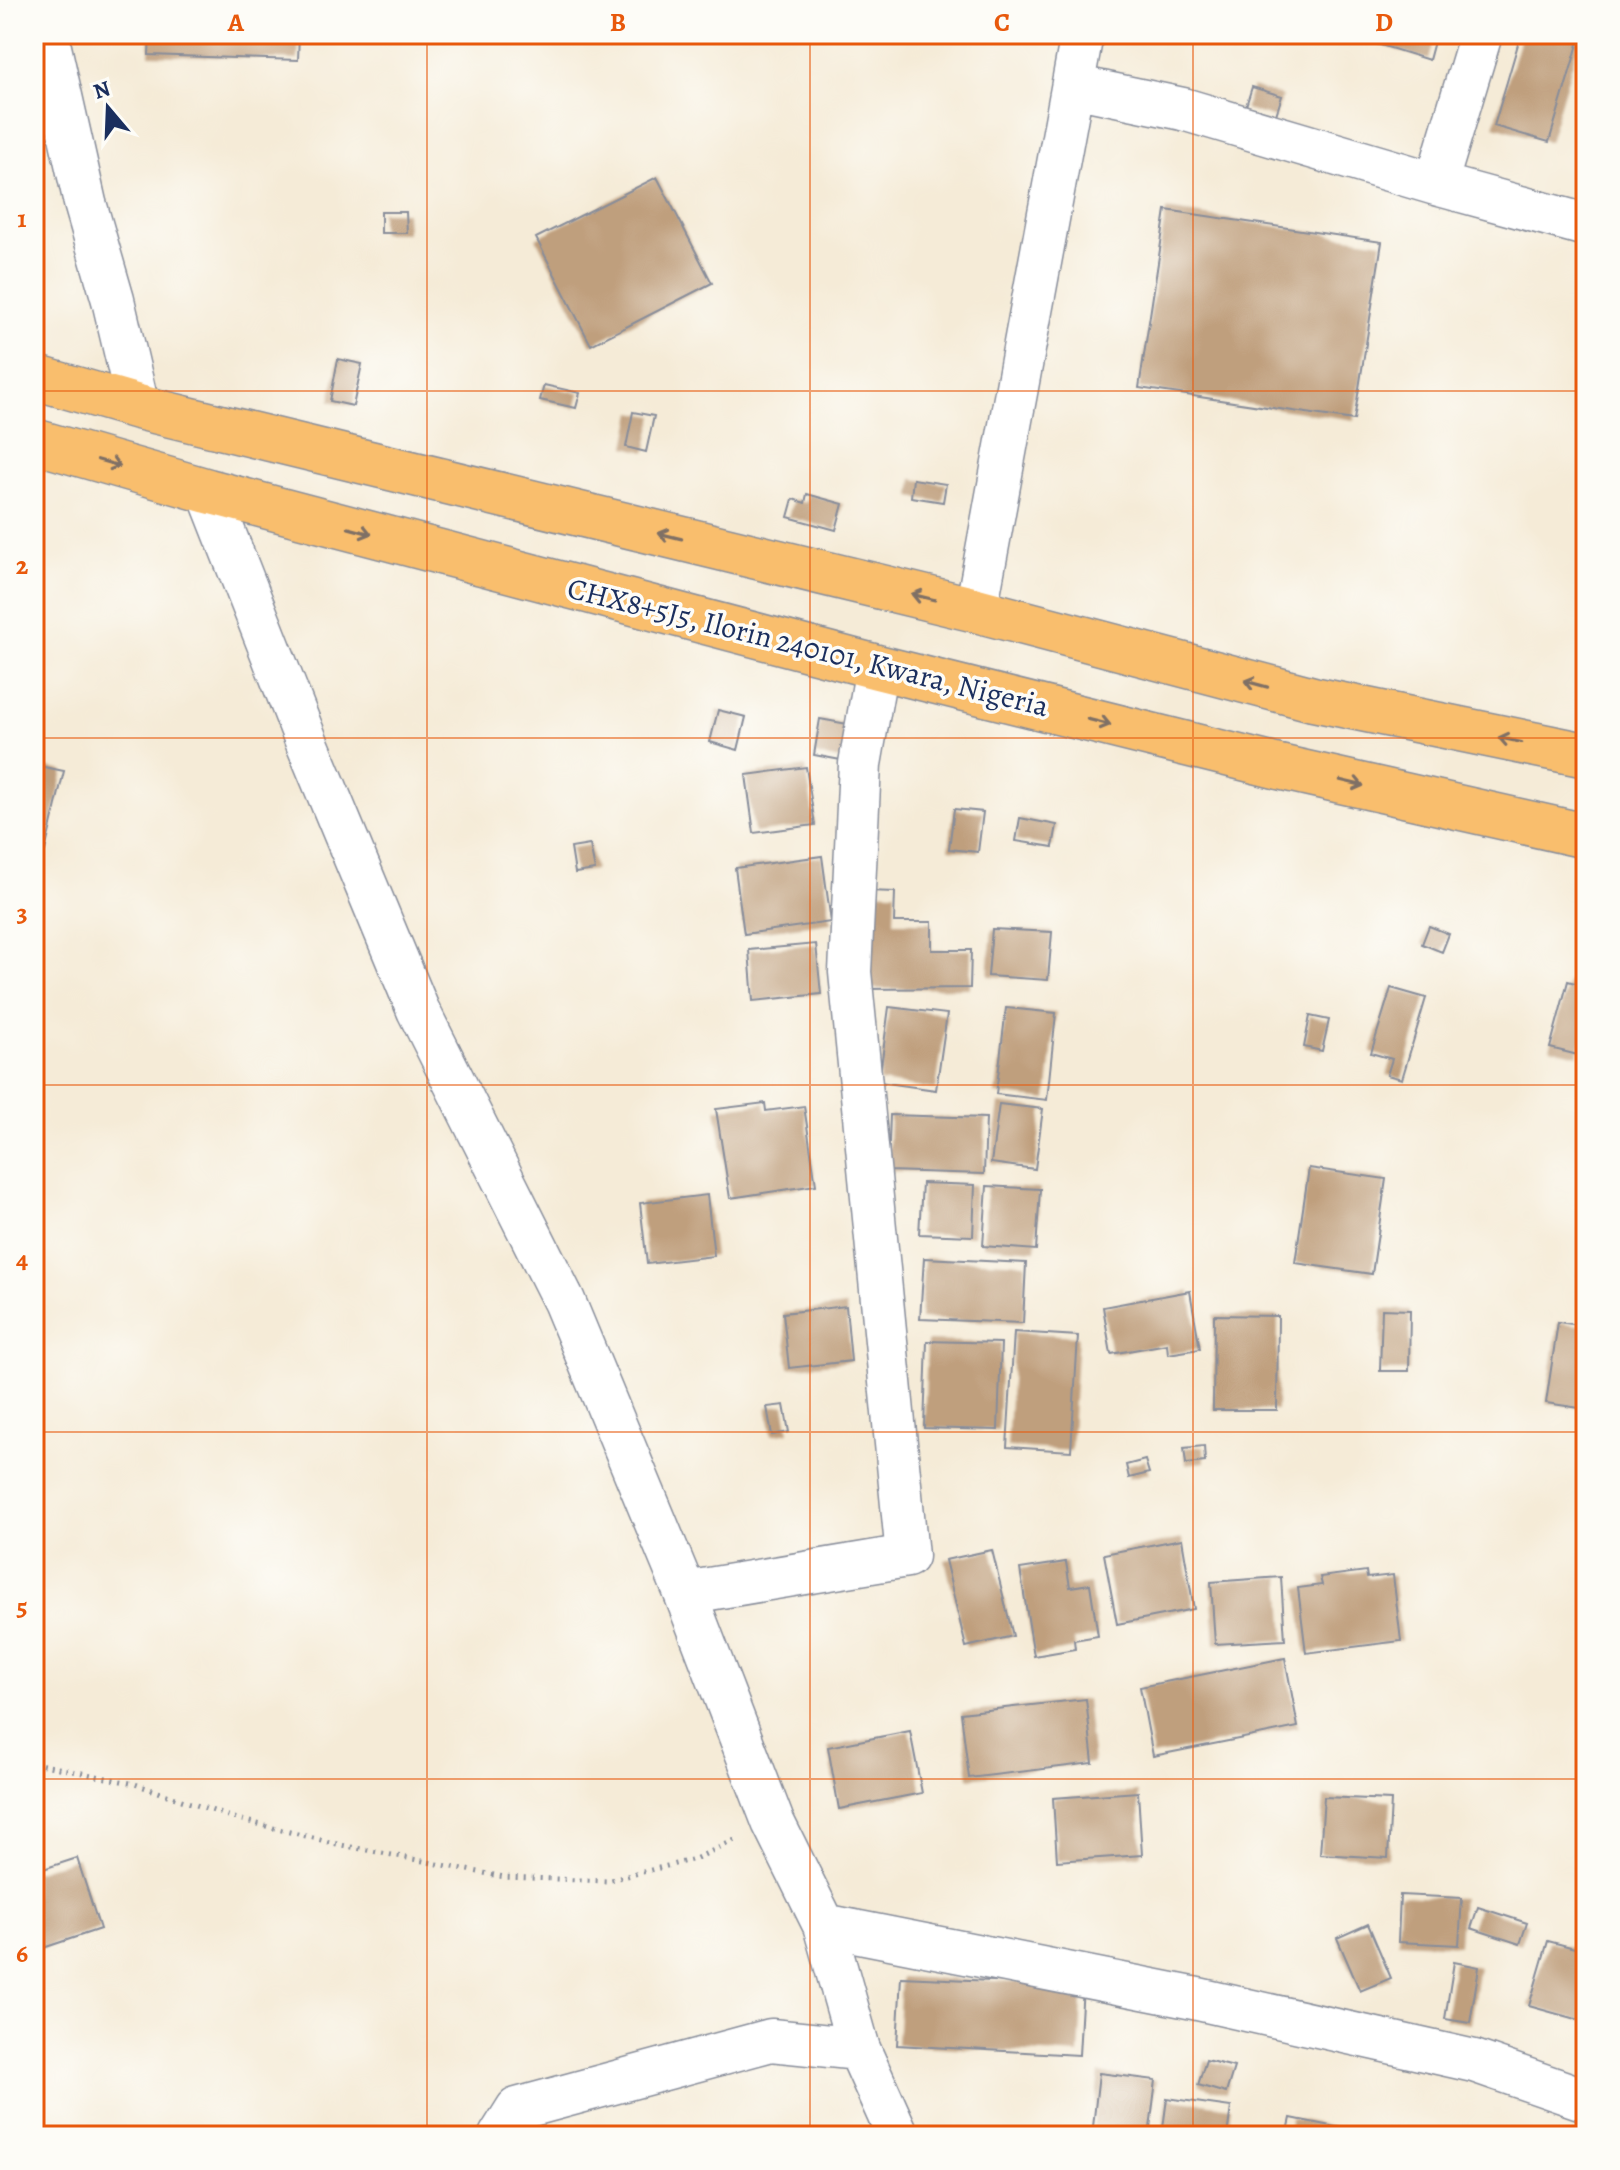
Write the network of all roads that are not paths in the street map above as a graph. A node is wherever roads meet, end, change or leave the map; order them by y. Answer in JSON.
{"nodes":[{"id":1,"x":47,"y":34,"type":"edge"},
{"id":2,"x":1082,"y":34,"type":"edge"},
{"id":3,"x":1481,"y":34,"type":"edge"},
{"id":4,"x":1073,"y":86,"type":"junction"},
{"id":5,"x":1436,"y":184,"type":"junction"},
{"id":6,"x":1586,"y":225,"type":"edge"},
{"id":7,"x":34,"y":377,"type":"edge"},
{"id":8,"x":138,"y":407,"type":"junction"},
{"id":9,"x":34,"y":441,"type":"edge"},
{"id":10,"x":208,"y":491,"type":"junction"},
{"id":11,"x":976,"y":610,"type":"junction"},
{"id":12,"x":877,"y":667,"type":"junction"},
{"id":13,"x":1586,"y":755,"type":"edge"},
{"id":14,"x":1586,"y":836,"type":"edge"},
{"id":15,"x":685,"y":1593,"type":"junction"},
{"id":16,"x":824,"y":1925,"type":"junction"},
{"id":17,"x":859,"y":2049,"type":"junction"},
{"id":18,"x":1586,"y":2100,"type":"edge"},
{"id":19,"x":500,"y":2136,"type":"edge"},
{"id":20,"x":898,"y":2136,"type":"edge"}],
"edges":[{"from":1,"to":8,"type":"street"},
{"from":2,"to":4,"type":"street"},
{"from":3,"to":5,"type":"street"},
{"from":4,"to":5,"type":"street"},
{"from":4,"to":11,"type":"street"},
{"from":5,"to":6,"type":"street"},
{"from":7,"to":8,"type":"main road"},
{"from":11,"to":8,"type":"main road","one_way":true},
{"from":9,"to":10,"type":"main road","name":"CHX8+5J5, Ilorin 240101, Kwara, Nigeria","one_way":true},
{"from":10,"to":12,"type":"main road","name":"CHX8+5J5, Ilorin 240101, Kwara, Nigeria","one_way":true},
{"from":10,"to":15,"type":"street"},
{"from":13,"to":11,"type":"main road","one_way":true},
{"from":12,"to":14,"type":"main road","name":"CHX8+5J5, Ilorin 240101, Kwara, Nigeria","one_way":true},
{"from":12,"to":15,"type":"street"},
{"from":15,"to":16,"type":"street"},
{"from":16,"to":17,"type":"street"},
{"from":16,"to":18,"type":"street"},
{"from":17,"to":19,"type":"street"},
{"from":17,"to":20,"type":"street"}]}
